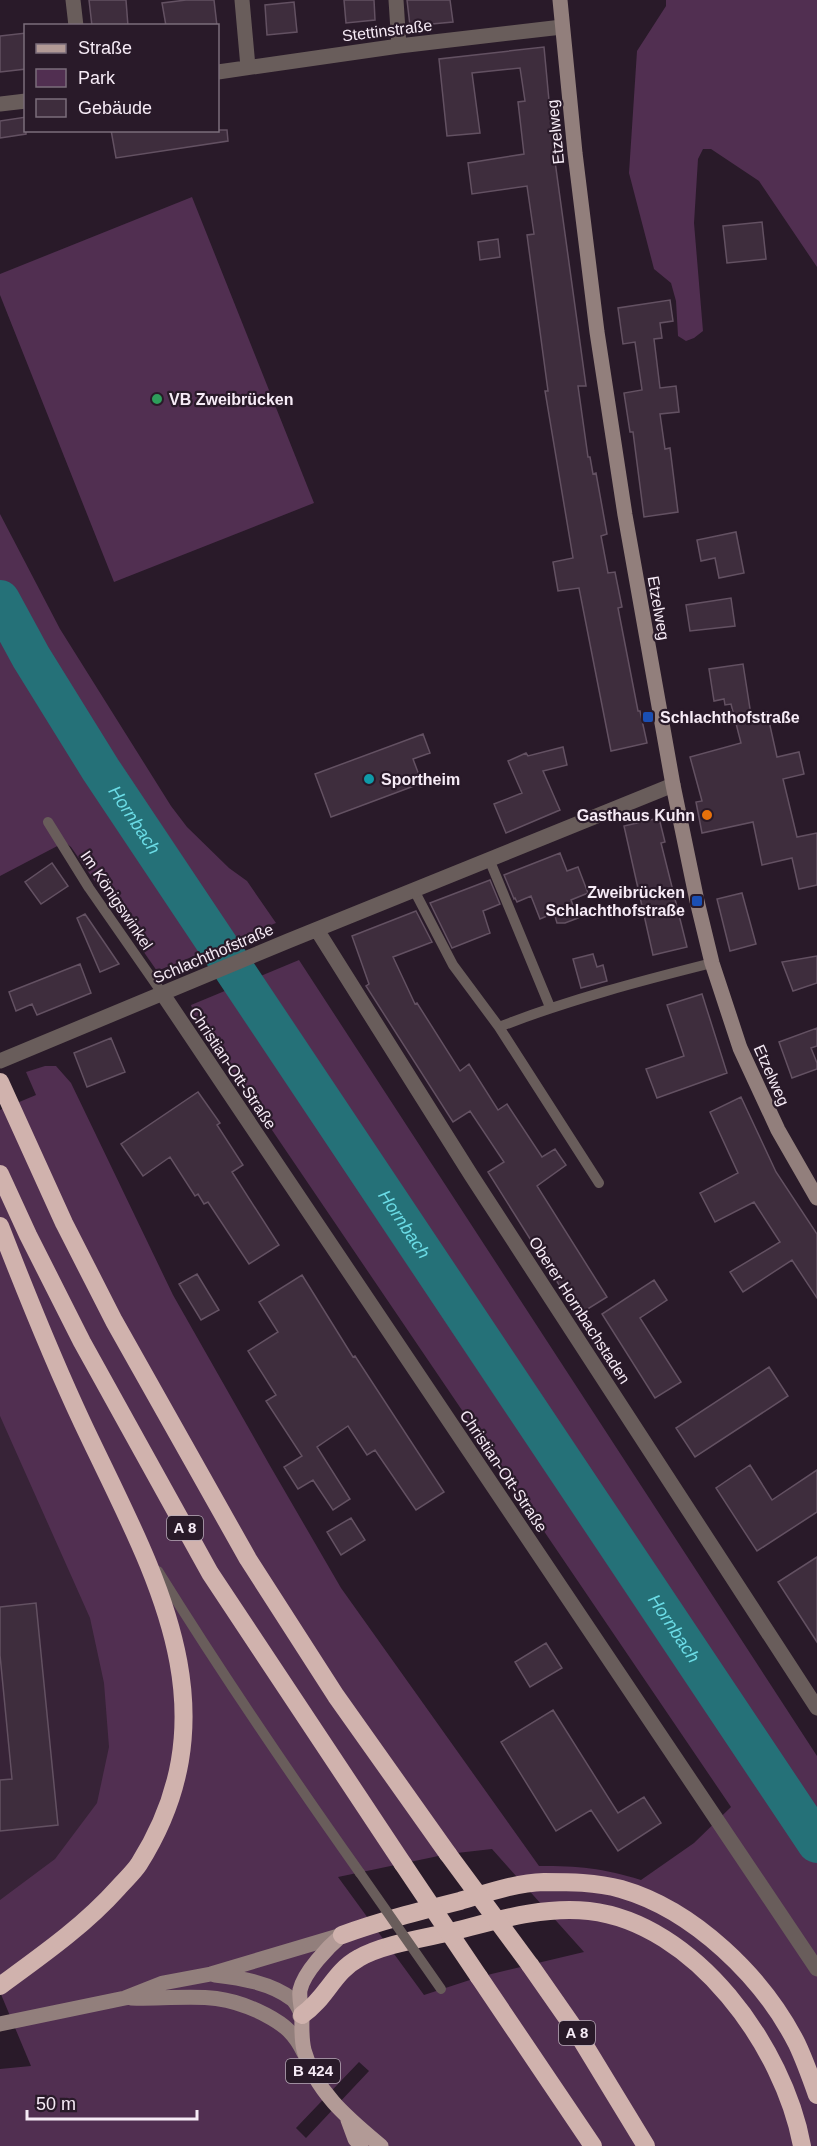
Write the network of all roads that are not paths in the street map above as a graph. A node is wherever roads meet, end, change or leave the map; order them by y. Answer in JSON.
{"nodes":[{"id":1,"x":73,"y":0,"type":"edge"},
{"id":2,"x":242,"y":0,"type":"edge"},
{"id":3,"x":396,"y":0,"type":"edge"},
{"id":4,"x":560,"y":0,"type":"edge"},
{"id":5,"x":76,"y":24,"type":"edge"},
{"id":6,"x":562,"y":27,"type":"junction"},
{"id":7,"x":399,"y":46,"type":"junction"},
{"id":8,"x":248,"y":67,"type":"junction"},
{"id":9,"x":219,"y":72,"type":"edge"},
{"id":10,"x":24,"y":100,"type":"edge"},
{"id":11,"x":0,"y":105,"type":"edge"},
{"id":12,"x":673,"y":785,"type":"junction"},
{"id":13,"x":48,"y":822,"type":"dead end"},
{"id":14,"x":489,"y":859,"type":"junction"},
{"id":15,"x":414,"y":890,"type":"junction"},
{"id":16,"x":317,"y":930,"type":"junction"},
{"id":17,"x":712,"y":963,"type":"junction"},
{"id":18,"x":162,"y":993,"type":"junction"},
{"id":19,"x":550,"y":1007,"type":"junction"},
{"id":20,"x":499,"y":1027,"type":"junction"},
{"id":21,"x":0,"y":1061,"type":"edge"},
{"id":22,"x":0,"y":1082,"type":"edge"},
{"id":23,"x":0,"y":1174,"type":"edge"},
{"id":24,"x":599,"y":1183,"type":"dead end"},
{"id":25,"x":817,"y":1198,"type":"edge"},
{"id":26,"x":0,"y":1226,"type":"edge"},
{"id":27,"x":137,"y":1538,"type":"junction"},
{"id":28,"x":817,"y":1708,"type":"edge"},
{"id":29,"x":342,"y":1935,"type":"junction"},
{"id":30,"x":817,"y":1968,"type":"edge"},
{"id":31,"x":211,"y":1974,"type":"junction"},
{"id":32,"x":0,"y":1986,"type":"edge"},
{"id":33,"x":441,"y":1989,"type":"dead end"},
{"id":34,"x":125,"y":1998,"type":"junction"},
{"id":35,"x":302,"y":2015,"type":"junction"},
{"id":36,"x":6,"y":2022,"type":"edge"},
{"id":37,"x":281,"y":2022,"type":"junction"},
{"id":38,"x":305,"y":2054,"type":"junction"},
{"id":39,"x":817,"y":2095,"type":"edge"},
{"id":40,"x":620,"y":2104,"type":"junction"},
{"id":41,"x":347,"y":2117,"type":"junction"},
{"id":42,"x":357,"y":2144,"type":"edge"},
{"id":43,"x":381,"y":2146,"type":"edge"},
{"id":44,"x":594,"y":2146,"type":"edge"},
{"id":45,"x":646,"y":2146,"type":"edge"},
{"id":46,"x":656,"y":2146,"type":"edge"},
{"id":47,"x":802,"y":2146,"type":"edge"}],
"edges":[{"from":1,"to":5,"type":"street"},
{"from":2,"to":8,"type":"street"},
{"from":3,"to":7,"type":"street"},
{"from":4,"to":6,"type":"street","name":"Etzelweg"},
{"from":6,"to":7,"type":"street","name":"Stettinstraße"},
{"from":6,"to":12,"type":"street","name":"Etzelweg"},
{"from":7,"to":8,"type":"street","name":"Stettinstraße"},
{"from":8,"to":9,"type":"street","name":"Stettinstraße"},
{"from":10,"to":11,"type":"street"},
{"from":12,"to":14,"type":"street","name":"Schlachthofstraße"},
{"from":12,"to":17,"type":"street","name":"Etzelweg"},
{"from":13,"to":18,"type":"lane","name":"Im Königswinkel"},
{"from":14,"to":15,"type":"street","name":"Schlachthofstraße"},
{"from":14,"to":19,"type":"lane"},
{"from":15,"to":16,"type":"street","name":"Schlachthofstraße"},
{"from":15,"to":20,"type":"lane"},
{"from":16,"to":18,"type":"street","name":"Schlachthofstraße"},
{"from":16,"to":28,"type":"street","name":"Oberer Hornbachstaden"},
{"from":17,"to":19,"type":"lane"},
{"from":17,"to":25,"type":"street","name":"Etzelweg"},
{"from":18,"to":21,"type":"street","name":"Schlachthofstraße"},
{"from":18,"to":30,"type":"street","name":"Christian-Ott-Straße"},
{"from":19,"to":20,"type":"lane"},
{"from":20,"to":24,"type":"lane"},
{"from":22,"to":40,"type":"highway","number":"A 8","bridge":true},
{"from":23,"to":44,"type":"highway","number":"A 8","bridge":true},
{"from":26,"to":27,"type":"highway"},
{"from":27,"to":32,"type":"highway"},
{"from":27,"to":33,"type":"lane","bridge":true},
{"from":29,"to":31,"type":"street"},
{"from":29,"to":35,"type":"main road","number":"B 424"},
{"from":29,"to":39,"type":"highway"},
{"from":31,"to":34,"type":"street"},
{"from":31,"to":35,"type":"street"},
{"from":34,"to":36,"type":"street"},
{"from":34,"to":37,"type":"street"},
{"from":35,"to":37,"type":"street"},
{"from":35,"to":38,"type":"main road","number":"B 424"},
{"from":35,"to":47,"type":"highway"},
{"from":37,"to":38,"type":"street"},
{"from":38,"to":41,"type":"main road","number":"B 424"},
{"from":40,"to":45,"type":"highway","number":"A 8"},
{"from":40,"to":46,"type":"highway"},
{"from":41,"to":42,"type":"main road","number":"B 424"},
{"from":41,"to":43,"type":"main road","number":"B 424"}]}
